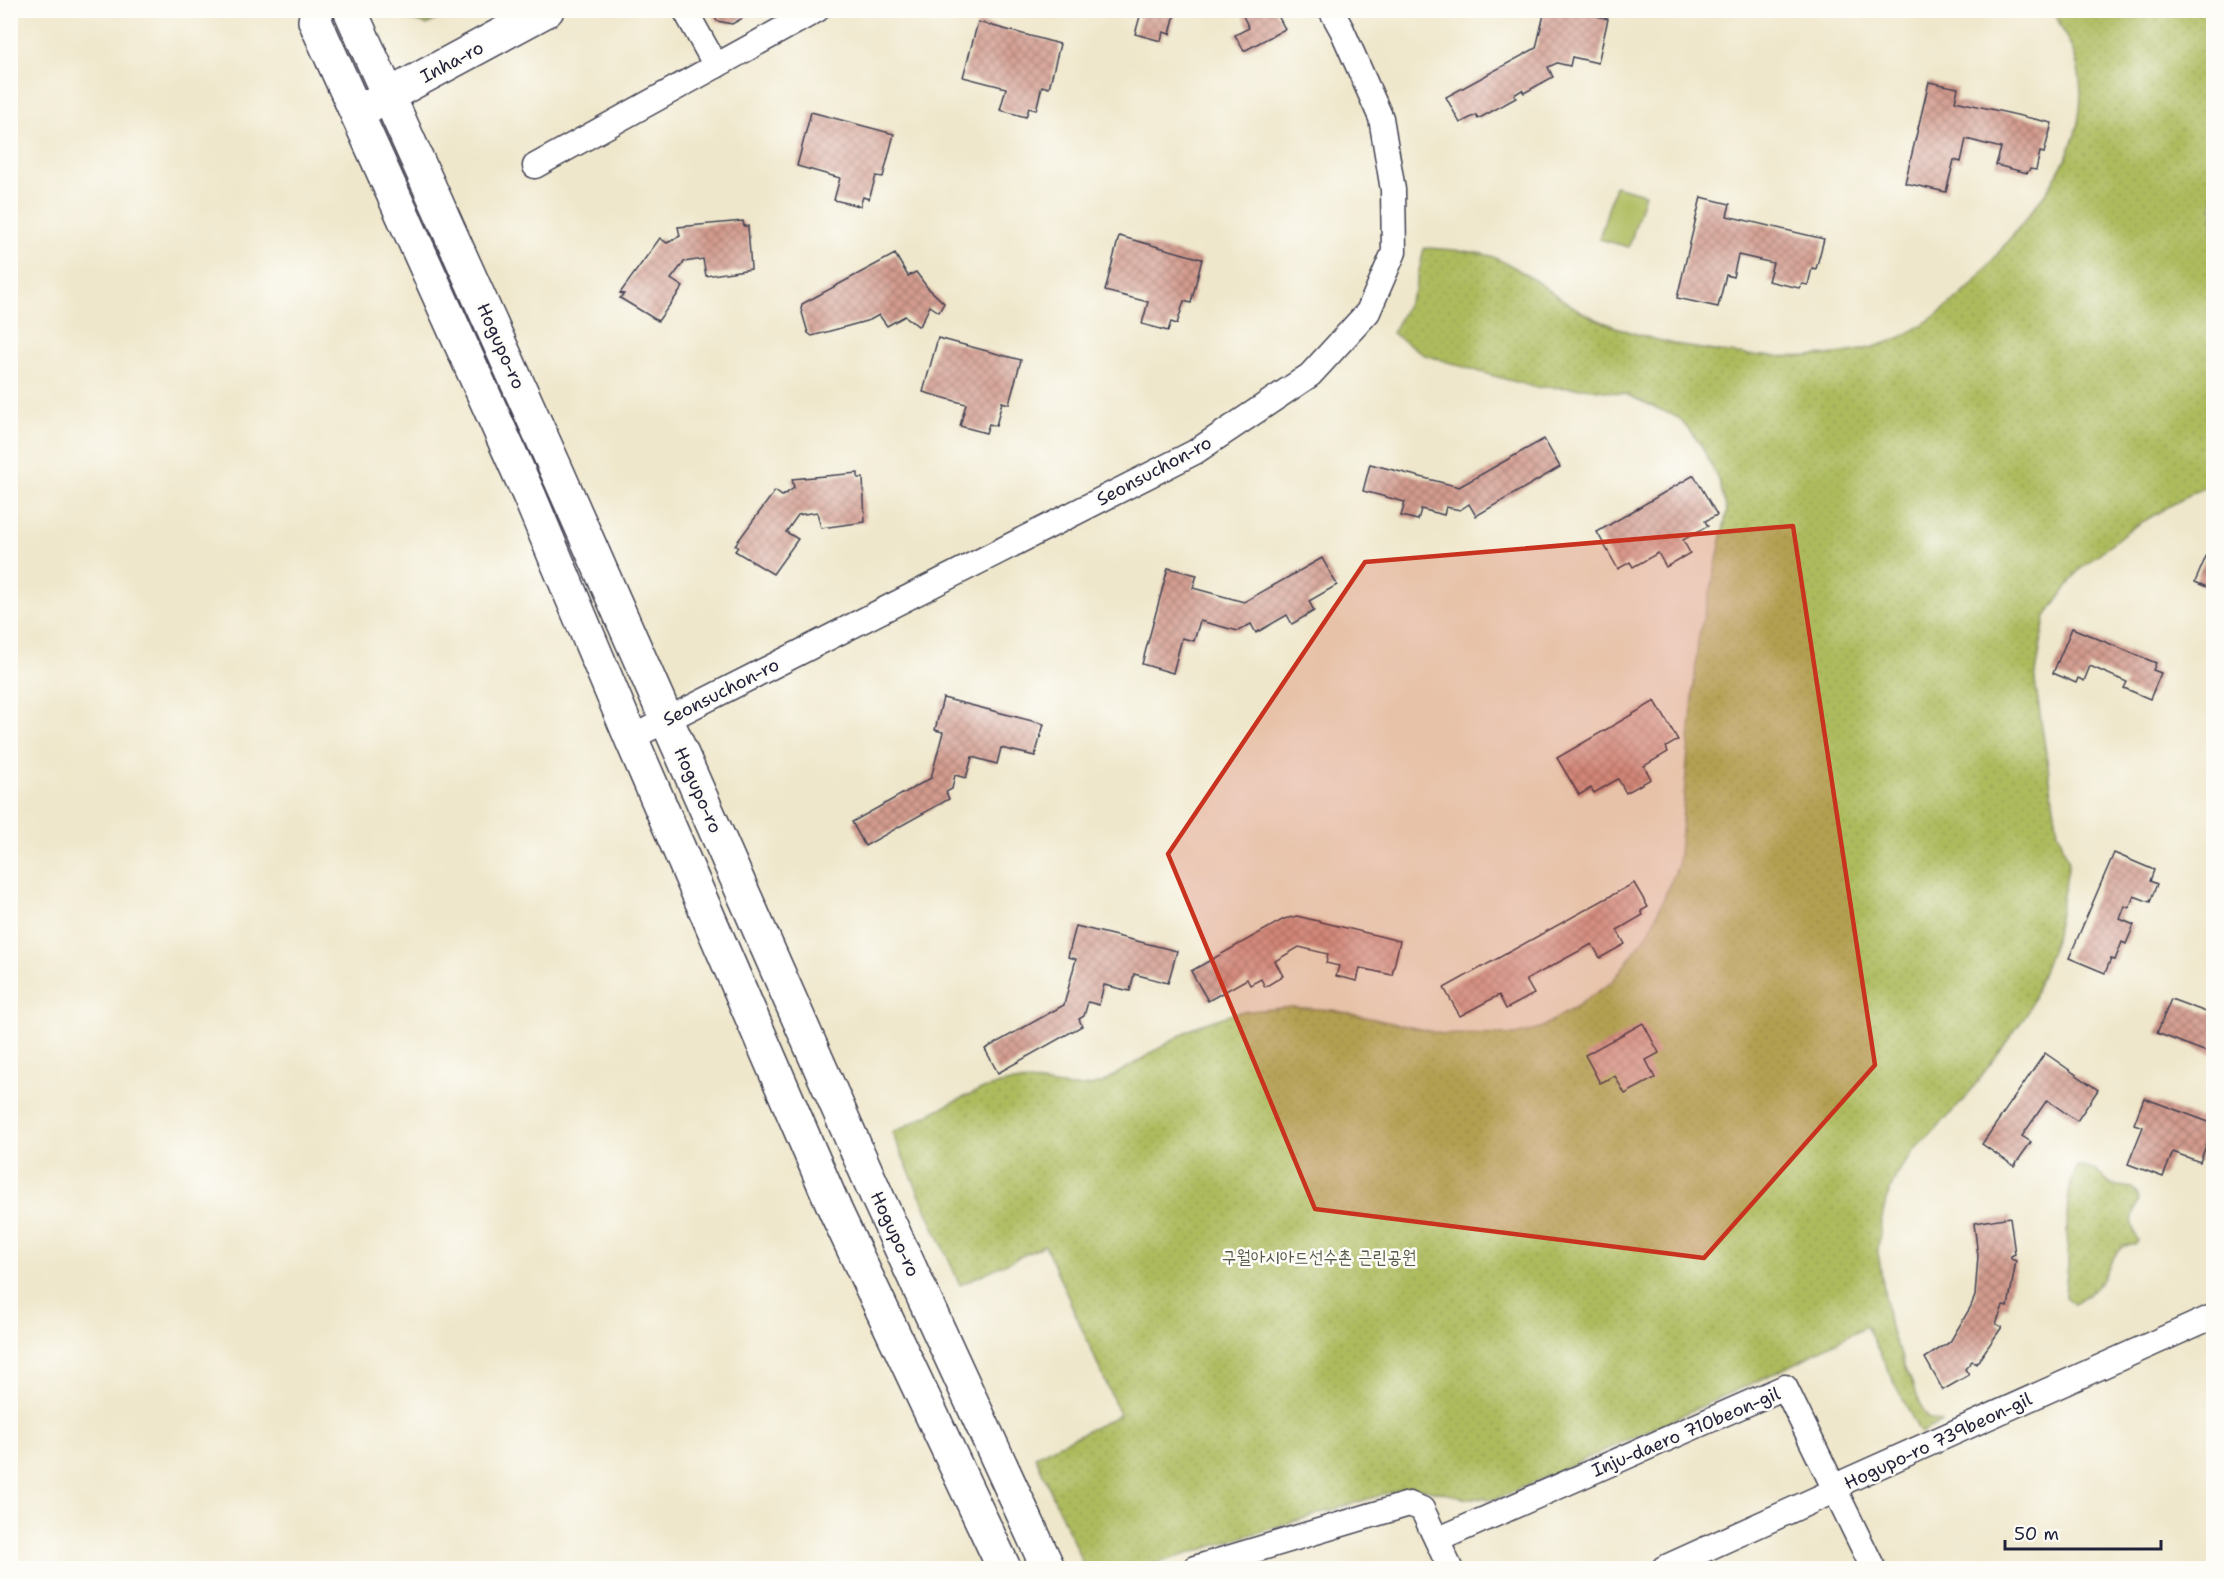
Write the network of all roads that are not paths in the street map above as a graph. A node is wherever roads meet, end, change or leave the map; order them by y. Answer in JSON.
{"nodes":[{"id":1,"x":317,"y":10,"type":"edge"},
{"id":2,"x":350,"y":10,"type":"edge"},
{"id":3,"x":547,"y":10,"type":"edge"},
{"id":4,"x":685,"y":10,"type":"edge"},
{"id":5,"x":817,"y":10,"type":"edge"},
{"id":6,"x":1331,"y":10,"type":"edge"},
{"id":7,"x":716,"y":66,"type":"junction"},
{"id":8,"x":388,"y":96,"type":"junction"},
{"id":9,"x":356,"y":112,"type":"junction"},
{"id":10,"x":535,"y":165,"type":"dead end"},
{"id":11,"x":666,"y":720,"type":"junction"},
{"id":12,"x":631,"y":738,"type":"junction"},
{"id":13,"x":2214,"y":1316,"type":"edge"},
{"id":14,"x":1836,"y":1490,"type":"junction"},
{"id":15,"x":1437,"y":1540,"type":"junction"},
{"id":16,"x":1004,"y":1569,"type":"edge"},
{"id":17,"x":1048,"y":1569,"type":"edge"},
{"id":18,"x":1195,"y":1569,"type":"edge"},
{"id":19,"x":1450,"y":1569,"type":"edge"},
{"id":20,"x":1664,"y":1569,"type":"edge"},
{"id":21,"x":1873,"y":1569,"type":"edge"}],
"edges":[{"from":1,"to":9,"type":"main road","name":"Hogupo-ro"},
{"from":2,"to":8,"type":"main road","name":"Hogupo-ro"},
{"from":3,"to":8,"type":"main road","name":"Inha-ro"},
{"from":4,"to":7,"type":"street"},
{"from":5,"to":7,"type":"street"},
{"from":6,"to":11,"type":"street","name":"Seonsuchon-ro"},
{"from":7,"to":10,"type":"street"},
{"from":8,"to":9,"type":"main road","name":"Inha-ro"},
{"from":8,"to":11,"type":"main road","name":"Hogupo-ro"},
{"from":9,"to":12,"type":"main road","name":"Hogupo-ro"},
{"from":11,"to":12,"type":"street","name":"Seonsuchon-ro"},
{"from":11,"to":17,"type":"main road","name":"Hogupo-ro"},
{"from":12,"to":16,"type":"main road","name":"Hogupo-ro"},
{"from":13,"to":14,"type":"street","name":"Hogupo-ro 739beon-gil"},
{"from":14,"to":15,"type":"street","name":"Inju-daero 710beon-gil"},
{"from":14,"to":20,"type":"street","name":"Hogupo-ro 739beon-gil"},
{"from":14,"to":21,"type":"street","name":"Inju-daero 710beon-gil"},
{"from":15,"to":18,"type":"street"},
{"from":15,"to":19,"type":"street"}]}
